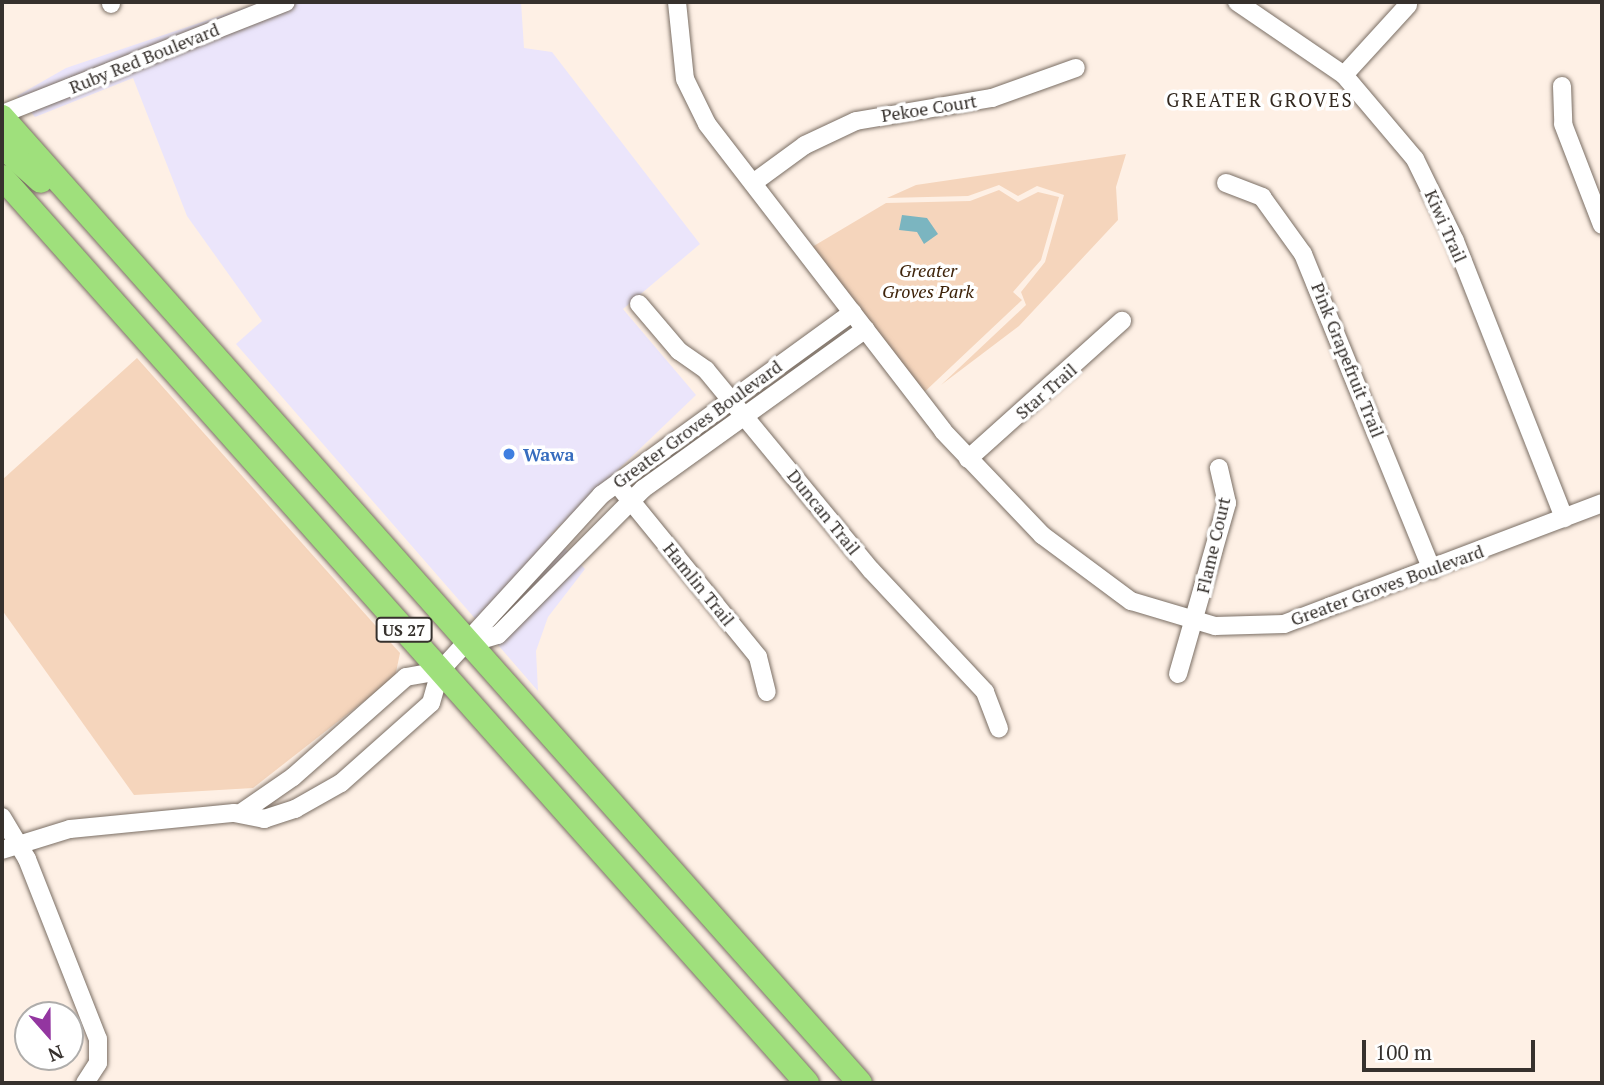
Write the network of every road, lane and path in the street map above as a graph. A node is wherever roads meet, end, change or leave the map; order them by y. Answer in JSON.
{"nodes":[{"id":1,"x":286,"y":2,"type":"edge"},
{"id":2,"x":677,"y":2,"type":"edge"},
{"id":3,"x":1237,"y":2,"type":"edge"},
{"id":4,"x":1408,"y":5,"type":"dead end"},
{"id":5,"x":1076,"y":68,"type":"dead end"},
{"id":6,"x":1345,"y":75,"type":"junction"},
{"id":7,"x":1562,"y":86,"type":"dead end"},
{"id":8,"x":2,"y":115,"type":"edge"},
{"id":9,"x":2,"y":146,"type":"edge"},
{"id":10,"x":2,"y":177,"type":"edge"},
{"id":11,"x":753,"y":183,"type":"junction"},
{"id":12,"x":1226,"y":183,"type":"dead end"},
{"id":13,"x":1602,"y":225,"type":"edge"},
{"id":14,"x":639,"y":304,"type":"dead end"},
{"id":15,"x":853,"y":312,"type":"junction"},
{"id":16,"x":1122,"y":321,"type":"dead end"},
{"id":17,"x":866,"y":329,"type":"junction"},
{"id":18,"x":195,"y":335,"type":"junction"},
{"id":19,"x":730,"y":398,"type":"junction"},
{"id":20,"x":744,"y":415,"type":"junction"},
{"id":21,"x":968,"y":460,"type":"junction"},
{"id":22,"x":1219,"y":468,"type":"dead end"},
{"id":23,"x":616,"y":482,"type":"junction"},
{"id":24,"x":630,"y":500,"type":"junction"},
{"id":25,"x":1602,"y":503,"type":"edge"},
{"id":26,"x":1564,"y":518,"type":"junction"},
{"id":27,"x":1432,"y":570,"type":"junction"},
{"id":28,"x":1194,"y":622,"type":"junction"},
{"id":29,"x":471,"y":643,"type":"junction"},
{"id":30,"x":440,"y":671,"type":"junction"},
{"id":31,"x":1178,"y":674,"type":"dead end"},
{"id":32,"x":767,"y":692,"type":"dead end"},
{"id":33,"x":999,"y":728,"type":"dead end"},
{"id":34,"x":242,"y":813,"type":"junction"},
{"id":35,"x":2,"y":817,"type":"edge"},
{"id":36,"x":19,"y":843,"type":"junction"},
{"id":37,"x":2,"y":850,"type":"edge"},
{"id":38,"x":85,"y":1083,"type":"edge"},
{"id":39,"x":807,"y":1083,"type":"edge"},
{"id":40,"x":860,"y":1083,"type":"edge"}],
"edges":[{"from":1,"to":8,"type":"street","name":"Ruby Red Boulevard"},
{"from":2,"to":11,"type":"street","name":"Greater Groves Boulevard"},
{"from":3,"to":6,"type":"street","name":"Kiwi Trail"},
{"from":4,"to":6,"type":"street"},
{"from":5,"to":11,"type":"street","name":"Pekoe Court"},
{"from":6,"to":26,"type":"street","name":"Kiwi Trail"},
{"from":7,"to":13,"type":"street"},
{"from":8,"to":18,"type":"highway","number":"US 27"},
{"from":9,"to":18,"type":"highway"},
{"from":10,"to":30,"type":"highway","number":"US 27"},
{"from":11,"to":15,"type":"street","name":"Greater Groves Boulevard"},
{"from":12,"to":27,"type":"street","name":"Pink Grapefruit Trail"},
{"from":14,"to":19,"type":"street","name":"Duncan Trail"},
{"from":15,"to":17,"type":"street","name":"Greater Groves Boulevard"},
{"from":15,"to":19,"type":"street","name":"Greater Groves Boulevard"},
{"from":16,"to":21,"type":"street","name":"Star Trail"},
{"from":17,"to":20,"type":"street","name":"Greater Groves Boulevard"},
{"from":17,"to":21,"type":"street","name":"Greater Groves Boulevard"},
{"from":18,"to":29,"type":"highway","number":"US 27"},
{"from":19,"to":20,"type":"street","name":"Duncan Trail"},
{"from":19,"to":23,"type":"street","name":"Greater Groves Boulevard"},
{"from":20,"to":24,"type":"street","name":"Greater Groves Boulevard"},
{"from":20,"to":33,"type":"street","name":"Duncan Trail"},
{"from":21,"to":28,"type":"street","name":"Greater Groves Boulevard"},
{"from":22,"to":28,"type":"street","name":"Flame Court"},
{"from":23,"to":24,"type":"street","name":"Hamlin Trail"},
{"from":23,"to":29,"type":"street","name":"Greater Groves Boulevard"},
{"from":24,"to":29,"type":"street","name":"Greater Groves Boulevard"},
{"from":24,"to":32,"type":"street","name":"Hamlin Trail"},
{"from":25,"to":26,"type":"street","name":"Greater Groves Boulevard"},
{"from":26,"to":27,"type":"street","name":"Greater Groves Boulevard"},
{"from":27,"to":28,"type":"street","name":"Greater Groves Boulevard"},
{"from":28,"to":31,"type":"street","name":"Flame Court"},
{"from":29,"to":30,"type":"street","name":"Greater Groves Boulevard"},
{"from":29,"to":40,"type":"highway","number":"US 27"},
{"from":30,"to":34,"type":"street"},
{"from":30,"to":34,"type":"street"},
{"from":30,"to":39,"type":"highway","number":"US 27"},
{"from":34,"to":36,"type":"street"},
{"from":35,"to":36,"type":"street"},
{"from":36,"to":37,"type":"street"},
{"from":36,"to":38,"type":"street"}]}
